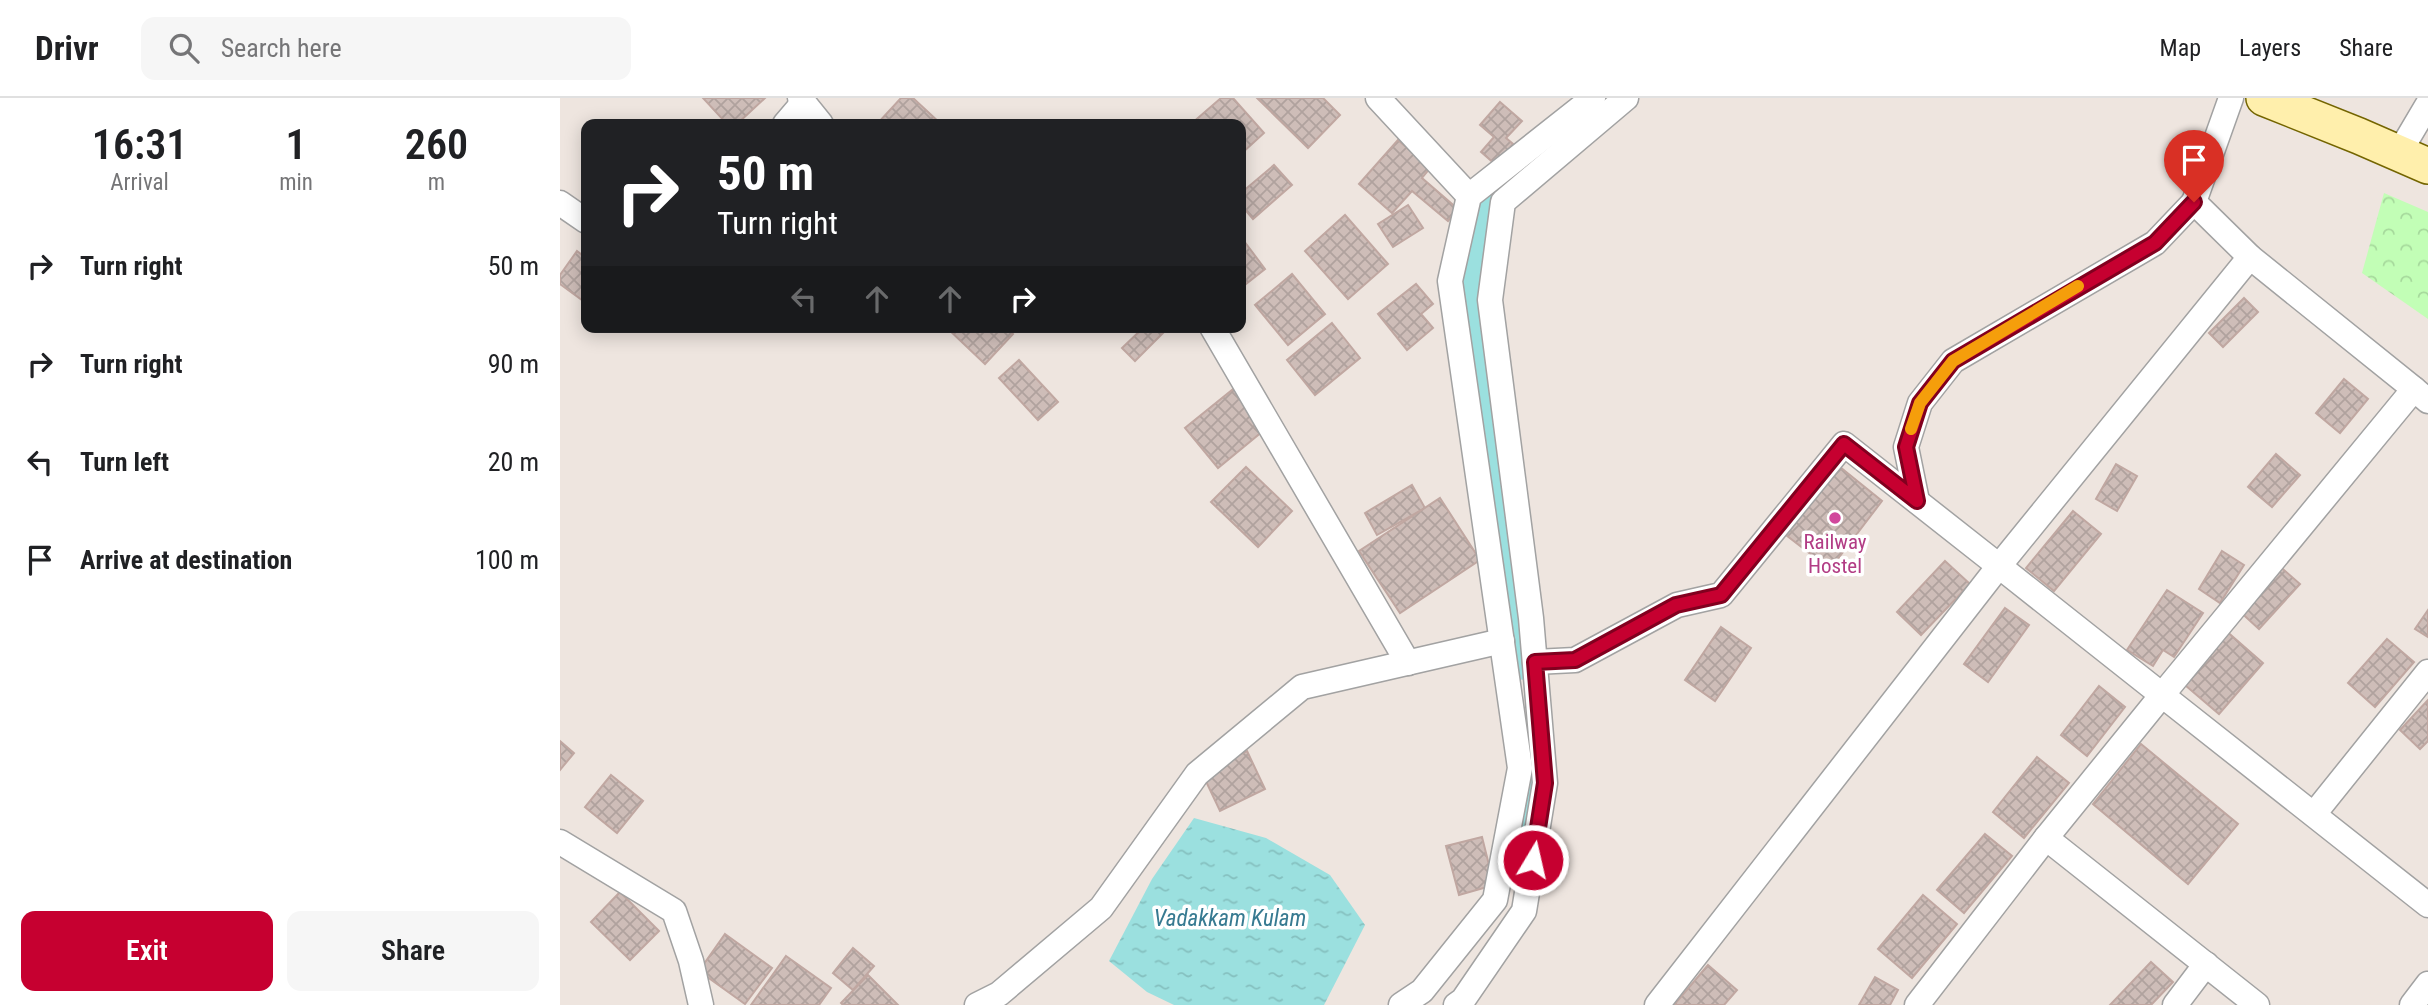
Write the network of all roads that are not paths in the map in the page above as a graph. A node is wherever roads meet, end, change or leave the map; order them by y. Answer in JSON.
{"nodes":[{"id":1,"x":1378,"y":98,"type":"edge"},
{"id":2,"x":1593,"y":98,"type":"edge"},
{"id":3,"x":1626,"y":98,"type":"edge"},
{"id":4,"x":2231,"y":98,"type":"edge"},
{"id":5,"x":2264,"y":98,"type":"edge"},
{"id":6,"x":801,"y":100,"type":"edge"},
{"id":7,"x":2428,"y":104,"type":"edge"},
{"id":8,"x":788,"y":119,"type":"edge"},
{"id":9,"x":817,"y":119,"type":"edge"},
{"id":10,"x":2414,"y":160,"type":"edge"},
{"id":11,"x":1469,"y":196,"type":"junction"},
{"id":12,"x":2194,"y":202,"type":"junction"},
{"id":13,"x":560,"y":203,"type":"edge"},
{"id":14,"x":581,"y":217,"type":"edge"},
{"id":15,"x":2250,"y":257,"type":"junction"},
{"id":16,"x":1216,"y":333,"type":"edge"},
{"id":17,"x":2421,"y":395,"type":"edge"},
{"id":18,"x":1917,"y":501,"type":"junction"},
{"id":19,"x":1999,"y":566,"type":"junction"},
{"id":20,"x":1502,"y":641,"type":"junction"},
{"id":21,"x":1535,"y":662,"type":"junction"},
{"id":22,"x":1408,"y":663,"type":"junction"},
{"id":23,"x":2428,"y":672,"type":"edge"},
{"id":24,"x":2162,"y":695,"type":"junction"},
{"id":25,"x":2314,"y":814,"type":"junction"},
{"id":26,"x":2046,"y":838,"type":"junction"},
{"id":27,"x":560,"y":842,"type":"edge"},
{"id":28,"x":2428,"y":905,"type":"edge"},
{"id":29,"x":2206,"y":964,"type":"junction"},
{"id":30,"x":2428,"y":984,"type":"edge"},
{"id":31,"x":701,"y":1005,"type":"edge"},
{"id":32,"x":977,"y":1005,"type":"edge"},
{"id":33,"x":1401,"y":1005,"type":"edge"},
{"id":34,"x":1456,"y":1005,"type":"edge"},
{"id":35,"x":1657,"y":1005,"type":"edge"},
{"id":36,"x":1917,"y":1005,"type":"edge"},
{"id":37,"x":2175,"y":1005,"type":"edge"},
{"id":38,"x":2257,"y":1005,"type":"edge"},
{"id":39,"x":2412,"y":1005,"type":"edge"}],
"edges":[{"from":1,"to":11,"type":"street"},
{"from":2,"to":11,"type":"street"},
{"from":3,"to":21,"type":"street"},
{"from":4,"to":12,"type":"street"},
{"from":5,"to":10,"type":"main road"},
{"from":6,"to":8,"type":"street"},
{"from":6,"to":9,"type":"street"},
{"from":7,"to":10,"type":"street"},
{"from":11,"to":20,"type":"street"},
{"from":12,"to":15,"type":"street"},
{"from":12,"to":18,"type":"street"},
{"from":13,"to":14,"type":"street"},
{"from":15,"to":17,"type":"street"},
{"from":15,"to":19,"type":"street"},
{"from":16,"to":22,"type":"street"},
{"from":17,"to":24,"type":"street"},
{"from":18,"to":19,"type":"street"},
{"from":18,"to":21,"type":"street"},
{"from":19,"to":24,"type":"street"},
{"from":19,"to":35,"type":"street"},
{"from":20,"to":22,"type":"street"},
{"from":20,"to":33,"type":"street"},
{"from":21,"to":34,"type":"street"},
{"from":22,"to":32,"type":"street"},
{"from":23,"to":25,"type":"street"},
{"from":24,"to":25,"type":"street"},
{"from":24,"to":26,"type":"street"},
{"from":25,"to":28,"type":"street"},
{"from":26,"to":29,"type":"street"},
{"from":26,"to":36,"type":"street"},
{"from":27,"to":31,"type":"street"},
{"from":29,"to":37,"type":"street"},
{"from":29,"to":38,"type":"street"},
{"from":30,"to":39,"type":"street"}]}
